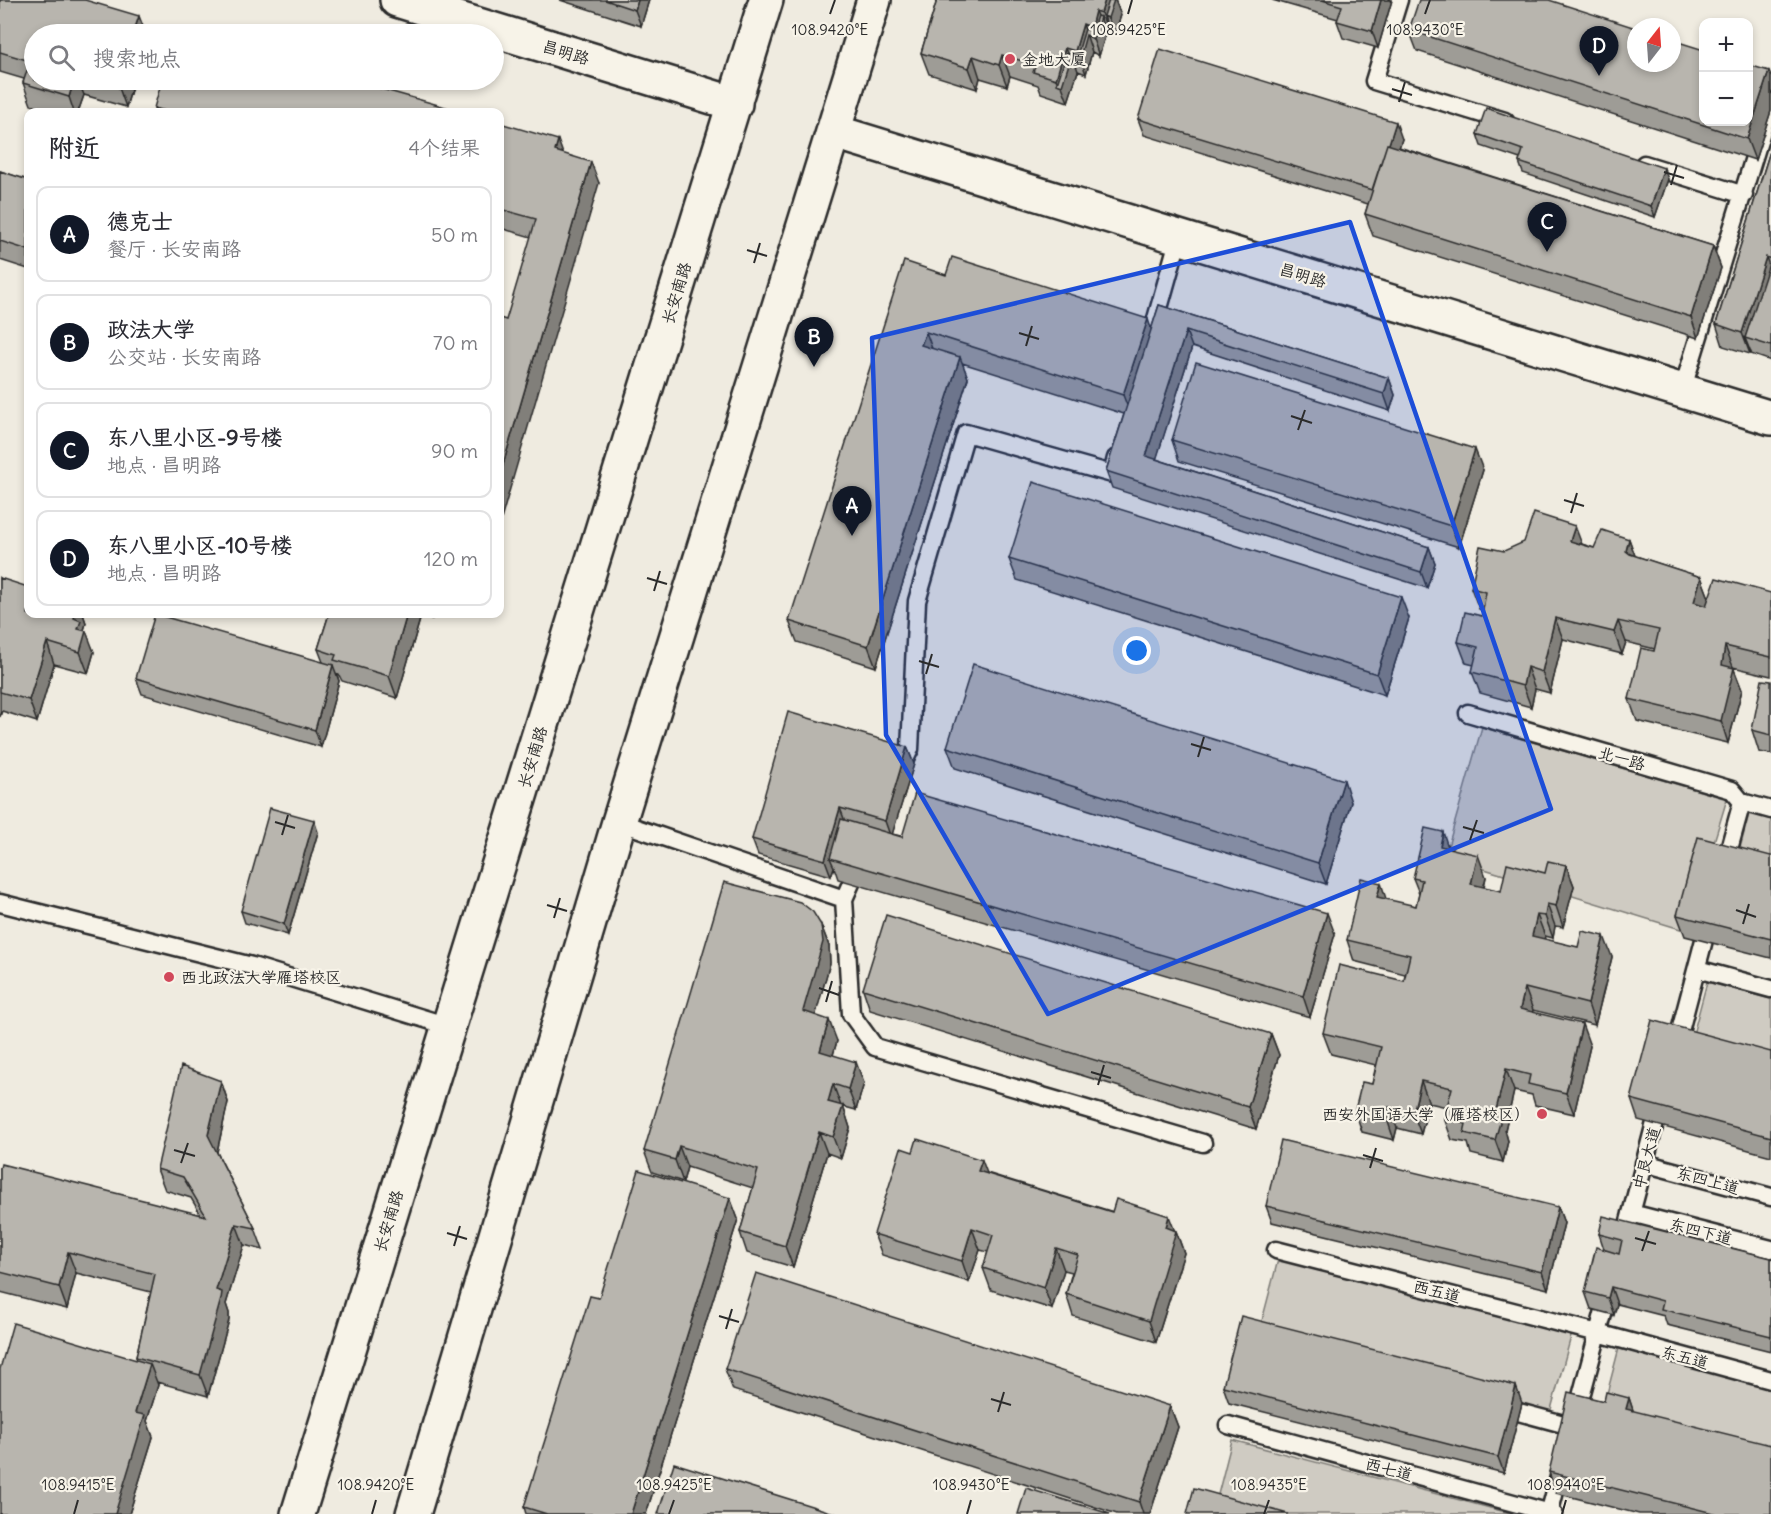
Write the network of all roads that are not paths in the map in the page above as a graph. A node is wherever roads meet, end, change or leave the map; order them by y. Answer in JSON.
{"nodes":[{"id":1,"x":397,"y":0,"type":"edge"},
{"id":2,"x":766,"y":0,"type":"edge"},
{"id":3,"x":874,"y":0,"type":"edge"},
{"id":4,"x":1399,"y":0,"type":"edge"},
{"id":5,"x":475,"y":24,"type":"edge"},
{"id":6,"x":504,"y":33,"type":"edge"},
{"id":7,"x":1771,"y":102,"type":"edge"},
{"id":8,"x":735,"y":104,"type":"junction"},
{"id":9,"x":1520,"y":126,"type":"edge"},
{"id":10,"x":835,"y":132,"type":"junction"},
{"id":11,"x":1632,"y":160,"type":"edge"},
{"id":12,"x":1744,"y":195,"type":"junction"},
{"id":13,"x":1179,"y":237,"type":"junction"},
{"id":14,"x":1150,"y":339,"type":"edge"},
{"id":15,"x":1682,"y":391,"type":"junction"},
{"id":16,"x":1771,"y":418,"type":"edge"},
{"id":17,"x":1121,"y":440,"type":"edge"},
{"id":18,"x":1468,"y":713,"type":"dead end"},
{"id":19,"x":896,"y":781,"type":"edge"},
{"id":20,"x":1742,"y":802,"type":"junction"},
{"id":21,"x":1771,"y":810,"type":"edge"},
{"id":22,"x":620,"y":822,"type":"junction"},
{"id":23,"x":867,"y":846,"type":"edge"},
{"id":24,"x":1721,"y":880,"type":"edge"},
{"id":25,"x":844,"y":899,"type":"junction"},
{"id":26,"x":1715,"y":902,"type":"edge"},
{"id":27,"x":0,"y":903,"type":"edge"},
{"id":28,"x":1697,"y":969,"type":"junction"},
{"id":29,"x":1771,"y":989,"type":"edge"},
{"id":30,"x":448,"y":1026,"type":"junction"},
{"id":31,"x":1671,"y":1065,"type":"edge"},
{"id":32,"x":1665,"y":1087,"type":"edge"},
{"id":33,"x":1203,"y":1143,"type":"dead end"},
{"id":34,"x":1644,"y":1163,"type":"junction"},
{"id":35,"x":1771,"y":1197,"type":"edge"},
{"id":36,"x":1631,"y":1213,"type":"junction"},
{"id":37,"x":1771,"y":1249,"type":"edge"},
{"id":38,"x":1276,"y":1250,"type":"dead end"},
{"id":39,"x":1619,"y":1257,"type":"edge"},
{"id":40,"x":1613,"y":1278,"type":"edge"},
{"id":41,"x":1598,"y":1333,"type":"junction"},
{"id":42,"x":1771,"y":1380,"type":"edge"},
{"id":43,"x":1481,"y":1402,"type":"edge"},
{"id":44,"x":1228,"y":1425,"type":"dead end"},
{"id":45,"x":1571,"y":1431,"type":"junction"},
{"id":46,"x":1595,"y":1432,"type":"edge"},
{"id":47,"x":1564,"y":1458,"type":"edge"},
{"id":48,"x":298,"y":1514,"type":"edge"},
{"id":49,"x":413,"y":1514,"type":"edge"},
{"id":50,"x":1551,"y":1514,"type":"edge"}],
"edges":[{"from":1,"to":5,"type":"main road","name":"昌明路"},
{"from":2,"to":8,"type":"main road","name":"长安南路"},
{"from":3,"to":10,"type":"main road"},
{"from":4,"to":9,"type":"lane"},
{"from":6,"to":8,"type":"main road","name":"昌明路"},
{"from":7,"to":12,"type":"lane"},
{"from":8,"to":30,"type":"main road","name":"长安南路"},
{"from":10,"to":13,"type":"main road","name":"昌明路"},
{"from":10,"to":22,"type":"main road"},
{"from":11,"to":12,"type":"lane"},
{"from":12,"to":15,"type":"lane"},
{"from":13,"to":14,"type":"lane"},
{"from":13,"to":15,"type":"main road","name":"昌明路"},
{"from":15,"to":16,"type":"main road","name":"昌明路"},
{"from":17,"to":19,"type":"lane"},
{"from":18,"to":20,"type":"lane","name":"北一路"},
{"from":20,"to":21,"type":"lane","name":"北一路"},
{"from":20,"to":24,"type":"lane"},
{"from":22,"to":25,"type":"lane"},
{"from":22,"to":49,"type":"main road"},
{"from":23,"to":25,"type":"lane"},
{"from":25,"to":33,"type":"lane"},
{"from":26,"to":28,"type":"lane"},
{"from":27,"to":30,"type":"lane"},
{"from":28,"to":29,"type":"lane"},
{"from":28,"to":31,"type":"lane"},
{"from":30,"to":48,"type":"main road","name":"长安南路"},
{"from":32,"to":34,"type":"lane","name":"中艮大道"},
{"from":34,"to":35,"type":"lane","name":"东四上道"},
{"from":34,"to":36,"type":"lane","name":"中艮大道"},
{"from":36,"to":37,"type":"lane","name":"东四下道"},
{"from":36,"to":39,"type":"lane","name":"中艮大道"},
{"from":38,"to":41,"type":"lane","name":"西五道"},
{"from":40,"to":41,"type":"lane"},
{"from":41,"to":42,"type":"lane","name":"东五道"},
{"from":41,"to":45,"type":"lane"},
{"from":43,"to":45,"type":"lane"},
{"from":44,"to":50,"type":"lane","name":"西七道"},
{"from":45,"to":46,"type":"lane"},
{"from":47,"to":50,"type":"lane"}]}
